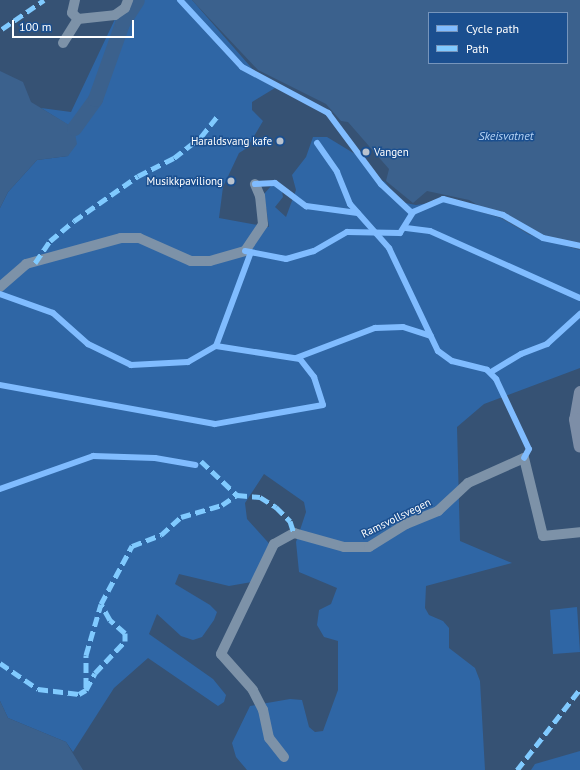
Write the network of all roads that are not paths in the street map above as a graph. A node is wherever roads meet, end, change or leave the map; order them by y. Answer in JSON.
{"nodes":[{"id":1,"x":75,"y":0,"type":"edge"},
{"id":2,"x":132,"y":1,"type":"edge"},
{"id":3,"x":78,"y":19,"type":"junction"},
{"id":4,"x":63,"y":43,"type":"dead end"},
{"id":5,"x":255,"y":184,"type":"dead end"},
{"id":6,"x":0,"y":287,"type":"edge"},
{"id":7,"x":580,"y":392,"type":"edge"},
{"id":8,"x":580,"y":446,"type":"edge"},
{"id":9,"x":580,"y":532,"type":"edge"},
{"id":10,"x":284,"y":757,"type":"dead end"}],
"edges":[{"from":1,"to":3,"type":"street"},
{"from":2,"to":3,"type":"street"},
{"from":3,"to":4,"type":"street"},
{"from":5,"to":6,"type":"street"},
{"from":7,"to":8,"type":"main road"},
{"from":9,"to":10,"type":"street","name":"Ramsvollsvegen"}]}
